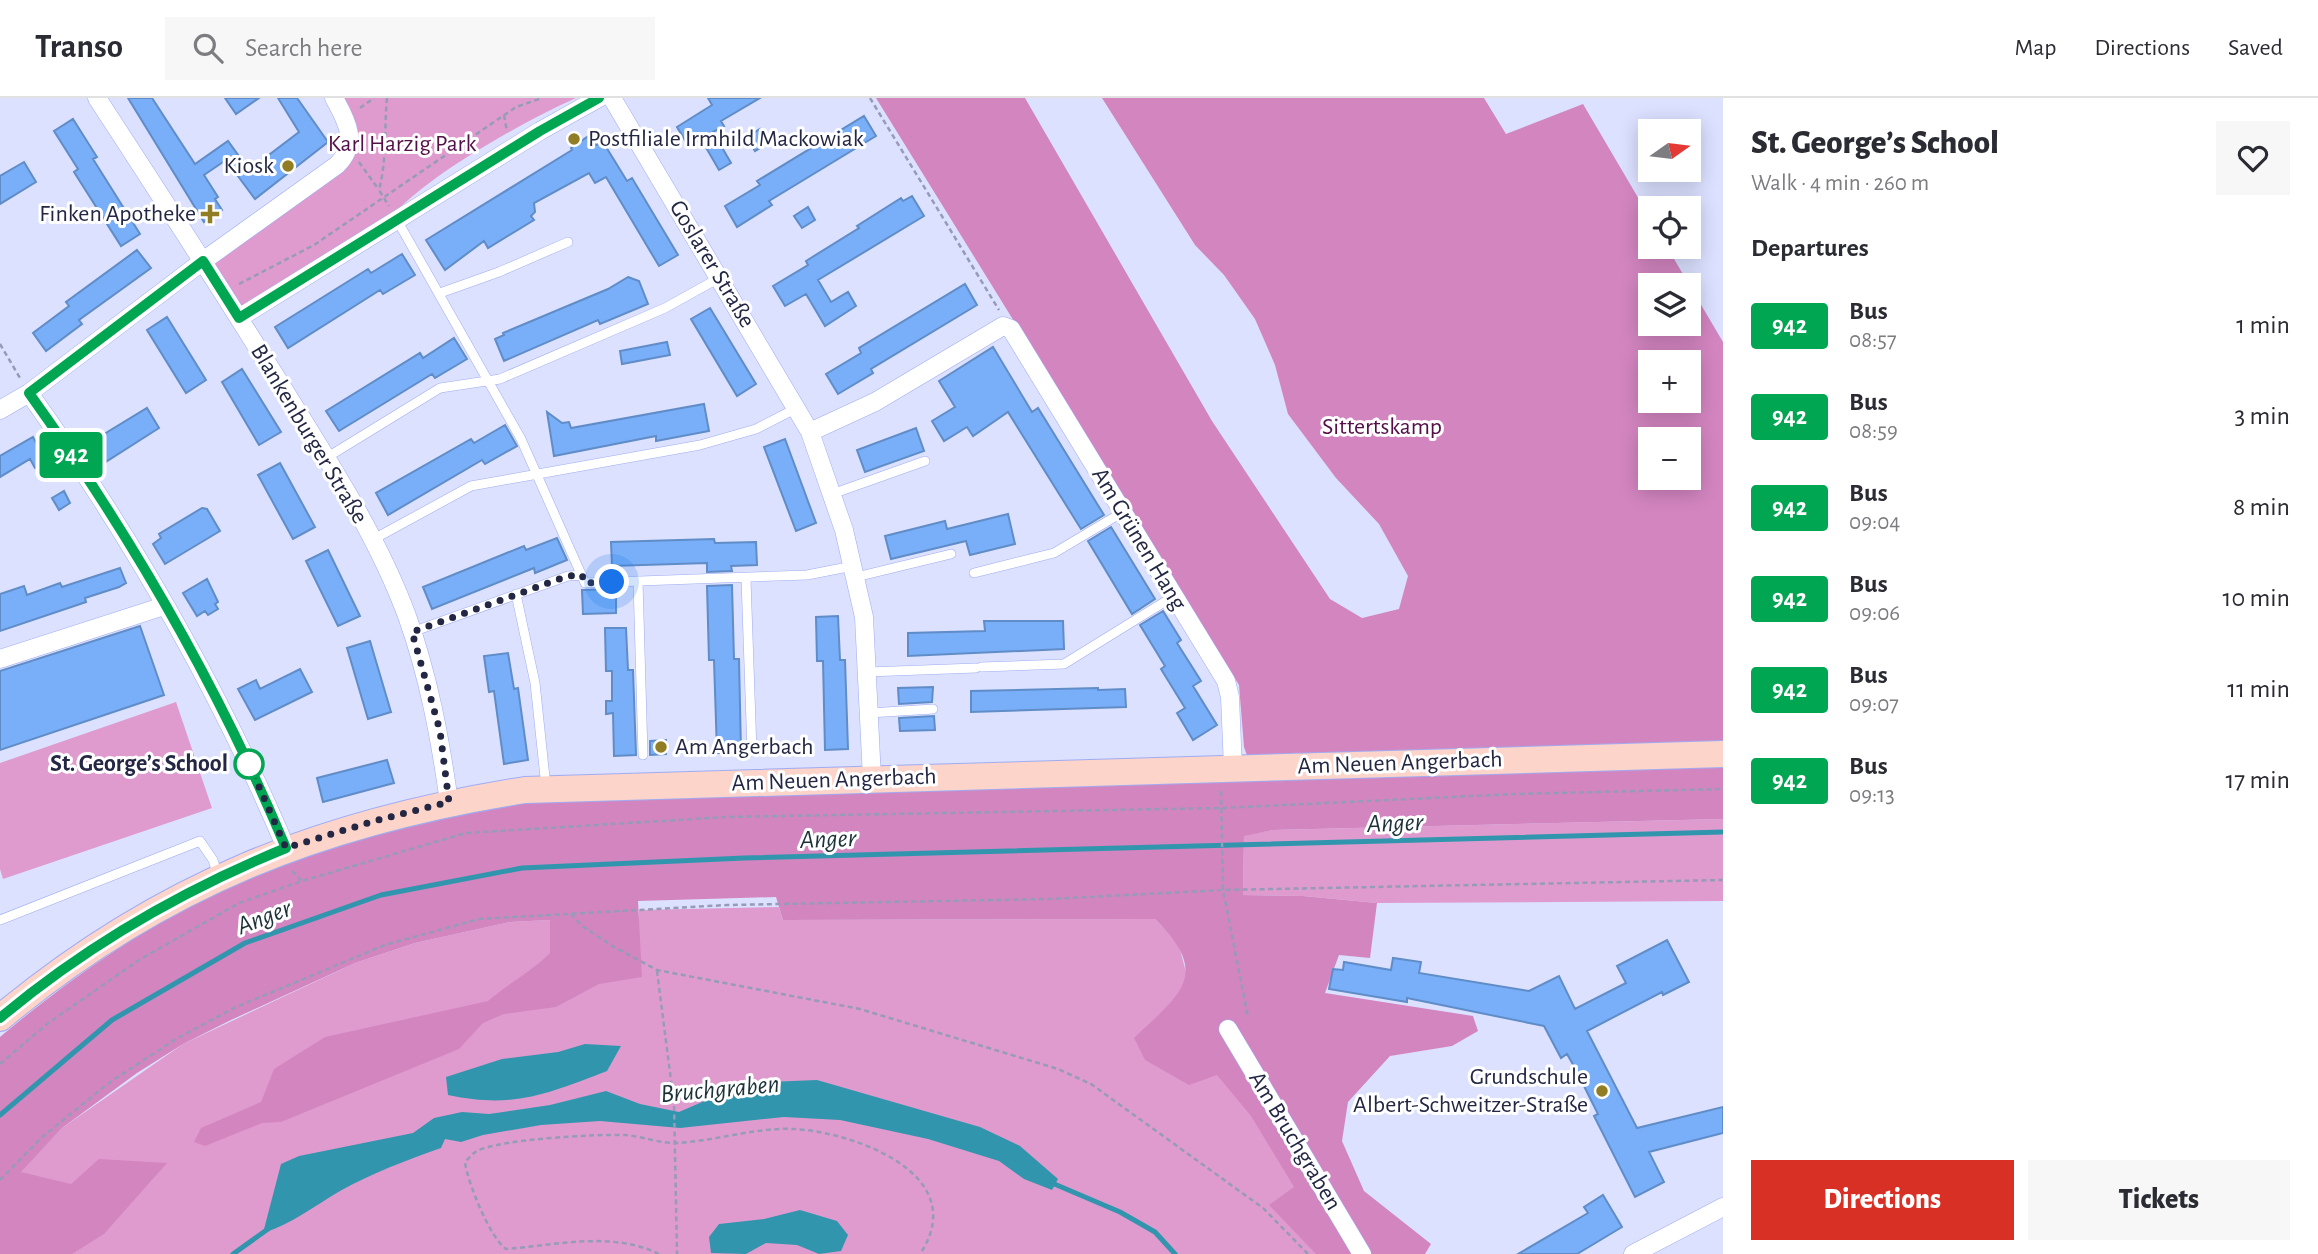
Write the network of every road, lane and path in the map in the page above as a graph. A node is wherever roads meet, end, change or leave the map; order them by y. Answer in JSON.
{"nodes":[{"id":1,"x":97,"y":98,"type":"edge"},
{"id":2,"x":334,"y":98,"type":"edge"},
{"id":3,"x":387,"y":98,"type":"edge"},
{"id":4,"x":542,"y":98,"type":"edge"},
{"id":5,"x":870,"y":98,"type":"edge"},
{"id":6,"x":613,"y":100,"type":"edge"},
{"id":7,"x":897,"y":143,"type":"junction"},
{"id":8,"x":891,"y":147,"type":"dead end"},
{"id":9,"x":349,"y":148,"type":"junction"},
{"id":10,"x":379,"y":190,"type":"junction"},
{"id":11,"x":385,"y":198,"type":"junction"},
{"id":12,"x":397,"y":220,"type":"junction"},
{"id":13,"x":943,"y":220,"type":"junction"},
{"id":14,"x":938,"y":223,"type":"dead end"},
{"id":15,"x":568,"y":242,"type":"dead end"},
{"id":16,"x":203,"y":261,"type":"junction"},
{"id":17,"x":719,"y":278,"type":"junction"},
{"id":18,"x":224,"y":293,"type":"junction"},
{"id":19,"x":440,"y":293,"type":"junction"},
{"id":20,"x":239,"y":318,"type":"junction"},
{"id":21,"x":1003,"y":326,"type":"junction"},
{"id":22,"x":0,"y":344,"type":"edge"},
{"id":23,"x":486,"y":381,"type":"junction"},
{"id":24,"x":29,"y":393,"type":"junction"},
{"id":25,"x":797,"y":408,"type":"junction"},
{"id":26,"x":0,"y":411,"type":"edge"},
{"id":27,"x":810,"y":432,"type":"junction"},
{"id":28,"x":326,"y":458,"type":"junction"},
{"id":29,"x":925,"y":461,"type":"dead end"},
{"id":30,"x":539,"y":474,"type":"junction"},
{"id":31,"x":832,"y":494,"type":"junction"},
{"id":32,"x":1123,"y":512,"type":"junction"},
{"id":33,"x":372,"y":540,"type":"junction"},
{"id":34,"x":951,"y":554,"type":"dead end"},
{"id":35,"x":854,"y":572,"type":"junction"},
{"id":36,"x":974,"y":573,"type":"dead end"},
{"id":37,"x":582,"y":575,"type":"junction"},
{"id":38,"x":746,"y":579,"type":"junction"},
{"id":39,"x":638,"y":581,"type":"junction"},
{"id":40,"x":516,"y":594,"type":"junction"},
{"id":41,"x":1174,"y":596,"type":"junction"},
{"id":42,"x":164,"y":606,"type":"junction"},
{"id":43,"x":412,"y":632,"type":"junction"},
{"id":44,"x":0,"y":659,"type":"edge"},
{"id":45,"x":867,"y":672,"type":"junction"},
{"id":46,"x":933,"y":709,"type":"dead end"},
{"id":47,"x":869,"y":713,"type":"junction"},
{"id":48,"x":752,"y":752,"type":"dead end"},
{"id":49,"x":1723,"y":754,"type":"edge"},
{"id":50,"x":643,"y":755,"type":"dead end"},
{"id":51,"x":1233,"y":768,"type":"junction"},
{"id":52,"x":872,"y":779,"type":"junction"},
{"id":53,"x":546,"y":789,"type":"junction"},
{"id":54,"x":1723,"y":789,"type":"edge"},
{"id":55,"x":449,"y":802,"type":"junction"},
{"id":56,"x":1221,"y":808,"type":"junction"},
{"id":57,"x":286,"y":848,"type":"junction"},
{"id":58,"x":219,"y":878,"type":"junction"},
{"id":59,"x":1723,"y":880,"type":"edge"},
{"id":60,"x":1223,"y":890,"type":"junction"},
{"id":61,"x":571,"y":913,"type":"junction"},
{"id":62,"x":0,"y":920,"type":"edge"},
{"id":63,"x":657,"y":970,"type":"junction"},
{"id":64,"x":1248,"y":1017,"type":"dead end"},
{"id":65,"x":0,"y":1018,"type":"edge"},
{"id":66,"x":1228,"y":1029,"type":"dead end"},
{"id":67,"x":0,"y":1064,"type":"edge"},
{"id":68,"x":675,"y":1143,"type":"junction"},
{"id":69,"x":0,"y":1180,"type":"edge"},
{"id":70,"x":1723,"y":1207,"type":"edge"},
{"id":71,"x":659,"y":1254,"type":"edge"},
{"id":72,"x":677,"y":1254,"type":"edge"},
{"id":73,"x":920,"y":1254,"type":"edge"},
{"id":74,"x":1308,"y":1254,"type":"edge"},
{"id":75,"x":1362,"y":1254,"type":"edge"},
{"id":76,"x":1633,"y":1254,"type":"edge"}],
"edges":[{"from":1,"to":16,"type":"street","name":"Blankenburger Straße"},
{"from":2,"to":9,"type":"street"},
{"from":3,"to":10,"type":"path"},
{"from":4,"to":11,"type":"path"},
{"from":5,"to":7,"type":"path"},
{"from":6,"to":12,"type":"street"},
{"from":6,"to":17,"type":"street","name":"Goslarer Straße"},
{"from":7,"to":8,"type":"path"},
{"from":7,"to":13,"type":"path"},
{"from":9,"to":10,"type":"path"},
{"from":9,"to":16,"type":"street"},
{"from":10,"to":11,"type":"path"},
{"from":11,"to":18,"type":"path"},
{"from":12,"to":19,"type":"lane"},
{"from":12,"to":20,"type":"street"},
{"from":13,"to":14,"type":"path"},
{"from":13,"to":21,"type":"path"},
{"from":15,"to":19,"type":"lane"},
{"from":16,"to":18,"type":"street","name":"Blankenburger Straße"},
{"from":16,"to":24,"type":"street"},
{"from":17,"to":23,"type":"lane"},
{"from":17,"to":25,"type":"street","name":"Goslarer Straße"},
{"from":18,"to":20,"type":"street","name":"Blankenburger Straße"},
{"from":19,"to":23,"type":"lane"},
{"from":20,"to":28,"type":"street","name":"Blankenburger Straße"},
{"from":21,"to":27,"type":"street"},
{"from":21,"to":32,"type":"street","name":"Am Grünen Hang"},
{"from":22,"to":24,"type":"path"},
{"from":23,"to":28,"type":"lane"},
{"from":23,"to":30,"type":"lane"},
{"from":24,"to":26,"type":"street"},
{"from":24,"to":42,"type":"street"},
{"from":25,"to":27,"type":"street","name":"Goslarer Straße"},
{"from":25,"to":30,"type":"lane"},
{"from":27,"to":31,"type":"street","name":"Goslarer Straße"},
{"from":28,"to":33,"type":"street","name":"Blankenburger Straße"},
{"from":29,"to":31,"type":"lane"},
{"from":30,"to":33,"type":"lane"},
{"from":30,"to":37,"type":"lane"},
{"from":31,"to":35,"type":"street","name":"Goslarer Straße"},
{"from":32,"to":36,"type":"lane"},
{"from":32,"to":41,"type":"street","name":"Am Grünen Hang"},
{"from":33,"to":43,"type":"street","name":"Blankenburger Straße"},
{"from":34,"to":35,"type":"lane"},
{"from":35,"to":38,"type":"lane"},
{"from":35,"to":45,"type":"street","name":"Goslarer Straße"},
{"from":37,"to":39,"type":"lane"},
{"from":37,"to":40,"type":"lane"},
{"from":38,"to":39,"type":"lane"},
{"from":38,"to":48,"type":"lane"},
{"from":39,"to":50,"type":"lane"},
{"from":40,"to":43,"type":"lane"},
{"from":40,"to":53,"type":"lane"},
{"from":41,"to":45,"type":"lane"},
{"from":41,"to":51,"type":"street","name":"Am Grünen Hang"},
{"from":42,"to":44,"type":"street"},
{"from":42,"to":57,"type":"street"},
{"from":43,"to":55,"type":"street","name":"Blankenburger Straße"},
{"from":45,"to":47,"type":"street","name":"Goslarer Straße"},
{"from":46,"to":47,"type":"lane"},
{"from":47,"to":52,"type":"street","name":"Goslarer Straße"},
{"from":49,"to":51,"type":"street","name":"Am Neuen Angerbach"},
{"from":51,"to":52,"type":"street","name":"Am Neuen Angerbach"},
{"from":52,"to":53,"type":"street","name":"Am Neuen Angerbach"},
{"from":53,"to":55,"type":"street","name":"Am Neuen Angerbach"},
{"from":54,"to":56,"type":"path"},
{"from":55,"to":57,"type":"street","name":"Am Neuen Angerbach"},
{"from":56,"to":60,"type":"path"},
{"from":56,"to":67,"type":"path"},
{"from":57,"to":58,"type":"street","name":"Am Neuen Angerbach"},
{"from":58,"to":62,"type":"lane"},
{"from":58,"to":65,"type":"street","name":"Am Neuen Angerbach"},
{"from":59,"to":60,"type":"path"},
{"from":60,"to":61,"type":"path"},
{"from":60,"to":64,"type":"path"},
{"from":61,"to":63,"type":"path"},
{"from":61,"to":69,"type":"path"},
{"from":63,"to":68,"type":"path"},
{"from":63,"to":74,"type":"path"},
{"from":66,"to":75,"type":"street","name":"Am Bruchgraben"},
{"from":68,"to":71,"type":"path"},
{"from":68,"to":72,"type":"path"},
{"from":68,"to":73,"type":"path"},
{"from":70,"to":76,"type":"street"}]}
